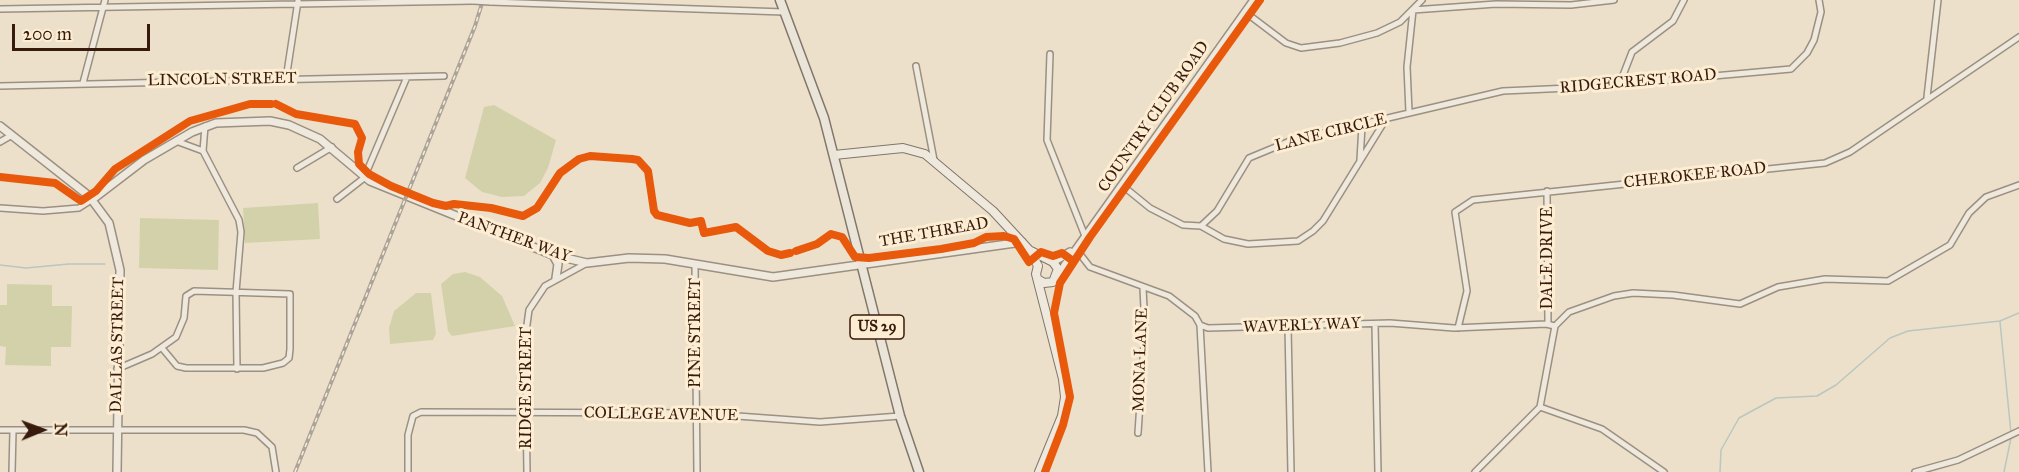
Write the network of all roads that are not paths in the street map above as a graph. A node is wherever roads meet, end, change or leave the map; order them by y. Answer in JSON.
{"nodes":[{"id":1,"x":105,"y":0,"type":"edge"},
{"id":2,"x":780,"y":0,"type":"edge"},
{"id":3,"x":1254,"y":0,"type":"edge"},
{"id":4,"x":1422,"y":0,"type":"edge"},
{"id":5,"x":1614,"y":0,"type":"edge"},
{"id":6,"x":1683,"y":0,"type":"edge"},
{"id":7,"x":1819,"y":0,"type":"edge"},
{"id":8,"x":1938,"y":0,"type":"edge"},
{"id":9,"x":298,"y":1,"type":"edge"},
{"id":10,"x":473,"y":1,"type":"edge"},
{"id":11,"x":103,"y":8,"type":"junction"},
{"id":12,"x":0,"y":9,"type":"edge"},
{"id":13,"x":1413,"y":10,"type":"junction"},
{"id":14,"x":784,"y":12,"type":"junction"},
{"id":15,"x":1245,"y":12,"type":"junction"},
{"id":16,"x":2019,"y":37,"type":"edge"},
{"id":17,"x":1050,"y":54,"type":"dead end"},
{"id":18,"x":916,"y":66,"type":"dead end"},
{"id":19,"x":444,"y":76,"type":"dead end"},
{"id":20,"x":407,"y":77,"type":"junction"},
{"id":21,"x":286,"y":80,"type":"junction"},
{"id":22,"x":1620,"y":82,"type":"junction"},
{"id":23,"x":83,"y":83,"type":"junction"},
{"id":24,"x":0,"y":86,"type":"edge"},
{"id":25,"x":1927,"y":97,"type":"junction"},
{"id":26,"x":1409,"y":112,"type":"junction"},
{"id":27,"x":1386,"y":119,"type":"junction"},
{"id":28,"x":0,"y":126,"type":"edge"},
{"id":29,"x":205,"y":126,"type":"junction"},
{"id":30,"x":1362,"y":126,"type":"junction"},
{"id":31,"x":12,"y":135,"type":"junction"},
{"id":32,"x":176,"y":141,"type":"junction"},
{"id":33,"x":0,"y":142,"type":"edge"},
{"id":34,"x":332,"y":147,"type":"junction"},
{"id":35,"x":202,"y":151,"type":"junction"},
{"id":36,"x":834,"y":155,"type":"junction"},
{"id":37,"x":934,"y":160,"type":"junction"},
{"id":38,"x":1360,"y":162,"type":"junction"},
{"id":39,"x":297,"y":168,"type":"dead end"},
{"id":40,"x":364,"y":178,"type":"junction"},
{"id":41,"x":2019,"y":185,"type":"edge"},
{"id":42,"x":1123,"y":186,"type":"junction"},
{"id":43,"x":1547,"y":191,"type":"junction"},
{"id":44,"x":93,"y":199,"type":"junction"},
{"id":45,"x":337,"y":199,"type":"dead end"},
{"id":46,"x":0,"y":208,"type":"edge"},
{"id":47,"x":1201,"y":226,"type":"junction"},
{"id":48,"x":1085,"y":236,"type":"junction"},
{"id":49,"x":1023,"y":242,"type":"junction"},
{"id":50,"x":1074,"y":250,"type":"junction"},
{"id":51,"x":1030,"y":251,"type":"junction"},
{"id":52,"x":553,"y":255,"type":"junction"},
{"id":53,"x":1051,"y":262,"type":"junction"},
{"id":54,"x":586,"y":264,"type":"junction"},
{"id":55,"x":861,"y":264,"type":"junction"},
{"id":56,"x":695,"y":266,"type":"junction"},
{"id":57,"x":1038,"y":266,"type":"junction"},
{"id":58,"x":1058,"y":275,"type":"junction"},
{"id":59,"x":556,"y":278,"type":"junction"},
{"id":60,"x":1039,"y":280,"type":"junction"},
{"id":61,"x":1050,"y":283,"type":"junction"},
{"id":62,"x":1143,"y":288,"type":"junction"},
{"id":63,"x":236,"y":292,"type":"junction"},
{"id":64,"x":1048,"y":313,"type":"junction"},
{"id":65,"x":1375,"y":324,"type":"junction"},
{"id":66,"x":1548,"y":324,"type":"junction"},
{"id":67,"x":1200,"y":325,"type":"junction"},
{"id":68,"x":1555,"y":326,"type":"junction"},
{"id":69,"x":1288,"y":327,"type":"junction"},
{"id":70,"x":1458,"y":328,"type":"junction"},
{"id":71,"x":162,"y":348,"type":"junction"},
{"id":72,"x":117,"y":369,"type":"junction"},
{"id":73,"x":237,"y":369,"type":"junction"},
{"id":74,"x":1540,"y":406,"type":"junction"},
{"id":75,"x":525,"y":413,"type":"junction"},
{"id":76,"x":696,"y":413,"type":"junction"},
{"id":77,"x":900,"y":416,"type":"junction"},
{"id":78,"x":0,"y":430,"type":"edge"},
{"id":79,"x":13,"y":430,"type":"junction"},
{"id":80,"x":117,"y":430,"type":"junction"},
{"id":81,"x":2019,"y":431,"type":"edge"},
{"id":82,"x":1138,"y":433,"type":"dead end"},
{"id":83,"x":12,"y":472,"type":"edge"},
{"id":84,"x":117,"y":472,"type":"edge"},
{"id":85,"x":276,"y":472,"type":"edge"},
{"id":86,"x":408,"y":472,"type":"edge"},
{"id":87,"x":527,"y":472,"type":"edge"},
{"id":88,"x":697,"y":472,"type":"edge"},
{"id":89,"x":919,"y":472,"type":"edge"},
{"id":90,"x":1039,"y":472,"type":"edge"},
{"id":91,"x":1208,"y":472,"type":"edge"},
{"id":92,"x":1292,"y":472,"type":"edge"},
{"id":93,"x":1378,"y":472,"type":"edge"},
{"id":94,"x":1475,"y":472,"type":"edge"},
{"id":95,"x":1664,"y":472,"type":"edge"},
{"id":96,"x":1915,"y":472,"type":"edge"}],
"edges":[{"from":1,"to":11,"type":"street"},
{"from":2,"to":14,"type":"main road","number":"US 29"},
{"from":3,"to":15,"type":"street","name":"COUNTRY CLUB ROAD"},
{"from":4,"to":13,"type":"street"},
{"from":5,"to":13,"type":"street"},
{"from":6,"to":22,"type":"street"},
{"from":7,"to":22,"type":"street","name":"RIDGECREST ROAD"},
{"from":8,"to":25,"type":"street"},
{"from":9,"to":10,"type":"street"},
{"from":9,"to":11,"type":"street"},
{"from":9,"to":21,"type":"street"},
{"from":10,"to":14,"type":"street","bridge":true},
{"from":11,"to":12,"type":"street"},
{"from":11,"to":23,"type":"street"},
{"from":13,"to":15,"type":"street"},
{"from":13,"to":26,"type":"street"},
{"from":14,"to":36,"type":"main road","number":"US 29"},
{"from":15,"to":42,"type":"street","name":"COUNTRY CLUB ROAD"},
{"from":16,"to":25,"type":"street","name":"CHEROKEE ROAD"},
{"from":17,"to":48,"type":"street"},
{"from":18,"to":37,"type":"street"},
{"from":19,"to":20,"type":"street","name":"LINCOLN STREET"},
{"from":20,"to":21,"type":"street","name":"LINCOLN STREET"},
{"from":20,"to":40,"type":"street"},
{"from":21,"to":23,"type":"street","name":"LINCOLN STREET"},
{"from":22,"to":26,"type":"street","name":"RIDGECREST ROAD"},
{"from":23,"to":24,"type":"street","name":"LINCOLN STREET"},
{"from":25,"to":43,"type":"street","name":"CHEROKEE ROAD"},
{"from":26,"to":27,"type":"street","name":"LANE CIRCLE"},
{"from":27,"to":30,"type":"street","name":"LANE CIRCLE"},
{"from":27,"to":38,"type":"street"},
{"from":28,"to":31,"type":"street","name":"DALLAS STREET"},
{"from":29,"to":32,"type":"street","name":"PANTHER WAY"},
{"from":29,"to":34,"type":"street","name":"PANTHER WAY"},
{"from":29,"to":35,"type":"street"},
{"from":30,"to":38,"type":"street"},
{"from":30,"to":47,"type":"street","name":"LANE CIRCLE"},
{"from":31,"to":33,"type":"street"},
{"from":31,"to":44,"type":"street","name":"DALLAS STREET"},
{"from":32,"to":35,"type":"street"},
{"from":32,"to":44,"type":"street","name":"PANTHER WAY"},
{"from":34,"to":39,"type":"street"},
{"from":34,"to":40,"type":"street","name":"PANTHER WAY"},
{"from":35,"to":63,"type":"street"},
{"from":36,"to":37,"type":"main road"},
{"from":36,"to":55,"type":"main road","number":"US 29"},
{"from":37,"to":49,"type":"main road"},
{"from":38,"to":47,"type":"street"},
{"from":40,"to":45,"type":"street"},
{"from":40,"to":52,"type":"street","name":"PANTHER WAY"},
{"from":41,"to":68,"type":"street"},
{"from":42,"to":47,"type":"street"},
{"from":42,"to":48,"type":"street","name":"COUNTRY CLUB ROAD"},
{"from":43,"to":66,"type":"street","name":"DALE DRIVE"},
{"from":43,"to":70,"type":"street","name":"CHEROKEE ROAD"},
{"from":44,"to":46,"type":"street"},
{"from":44,"to":72,"type":"street","name":"DALLAS STREET"},
{"from":48,"to":50,"type":"street","name":"COUNTRY CLUB ROAD"},
{"from":49,"to":51,"type":"main road"},
{"from":49,"to":55,"type":"street","name":"PANTHER WAY"},
{"from":50,"to":53,"type":"street","name":"COUNTRY CLUB ROAD"},
{"from":50,"to":58,"type":"street","name":"COUNTRY CLUB ROAD"},
{"from":50,"to":62,"type":"street"},
{"from":51,"to":53,"type":"main road"},
{"from":51,"to":57,"type":"main road"},
{"from":52,"to":54,"type":"street","name":"PANTHER WAY"},
{"from":52,"to":59,"type":"street"},
{"from":53,"to":57,"type":"main road"},
{"from":53,"to":58,"type":"main road"},
{"from":54,"to":56,"type":"street","name":"PANTHER WAY"},
{"from":54,"to":59,"type":"street","name":"RIDGE STREET"},
{"from":55,"to":56,"type":"street","name":"PANTHER WAY"},
{"from":55,"to":77,"type":"main road","number":"US 29"},
{"from":56,"to":76,"type":"street","name":"PINE STREET"},
{"from":57,"to":60,"type":"main road"},
{"from":58,"to":61,"type":"main road"},
{"from":59,"to":75,"type":"street","name":"RIDGE STREET"},
{"from":60,"to":61,"type":"main road"},
{"from":60,"to":64,"type":"main road"},
{"from":61,"to":64,"type":"main road"},
{"from":62,"to":67,"type":"street"},
{"from":62,"to":82,"type":"street","name":"MONA LANE"},
{"from":63,"to":71,"type":"street"},
{"from":63,"to":73,"type":"street"},
{"from":63,"to":73,"type":"street"},
{"from":64,"to":90,"type":"main road"},
{"from":65,"to":69,"type":"street","name":"WAVERLY WAY"},
{"from":65,"to":70,"type":"street","name":"WAVERLY WAY"},
{"from":65,"to":93,"type":"street"},
{"from":66,"to":68,"type":"street","name":"WAVERLY WAY"},
{"from":66,"to":70,"type":"street","name":"WAVERLY WAY"},
{"from":67,"to":69,"type":"street","name":"WAVERLY WAY"},
{"from":67,"to":91,"type":"street"},
{"from":68,"to":74,"type":"street"},
{"from":69,"to":92,"type":"street"},
{"from":71,"to":72,"type":"street"},
{"from":71,"to":73,"type":"street"},
{"from":72,"to":80,"type":"street","name":"DALLAS STREET"},
{"from":74,"to":94,"type":"street"},
{"from":74,"to":95,"type":"street"},
{"from":75,"to":76,"type":"street","name":"COLLEGE AVENUE"},
{"from":75,"to":86,"type":"street","name":"COLLEGE AVENUE"},
{"from":75,"to":87,"type":"street","name":"RIDGE STREET"},
{"from":76,"to":77,"type":"street","name":"COLLEGE AVENUE"},
{"from":76,"to":88,"type":"street","name":"PINE STREET"},
{"from":77,"to":89,"type":"main road","number":"US 29"},
{"from":78,"to":79,"type":"street"},
{"from":79,"to":80,"type":"street"},
{"from":79,"to":83,"type":"street"},
{"from":80,"to":84,"type":"street","name":"DALLAS STREET"},
{"from":80,"to":85,"type":"street"},
{"from":81,"to":96,"type":"street"}]}
